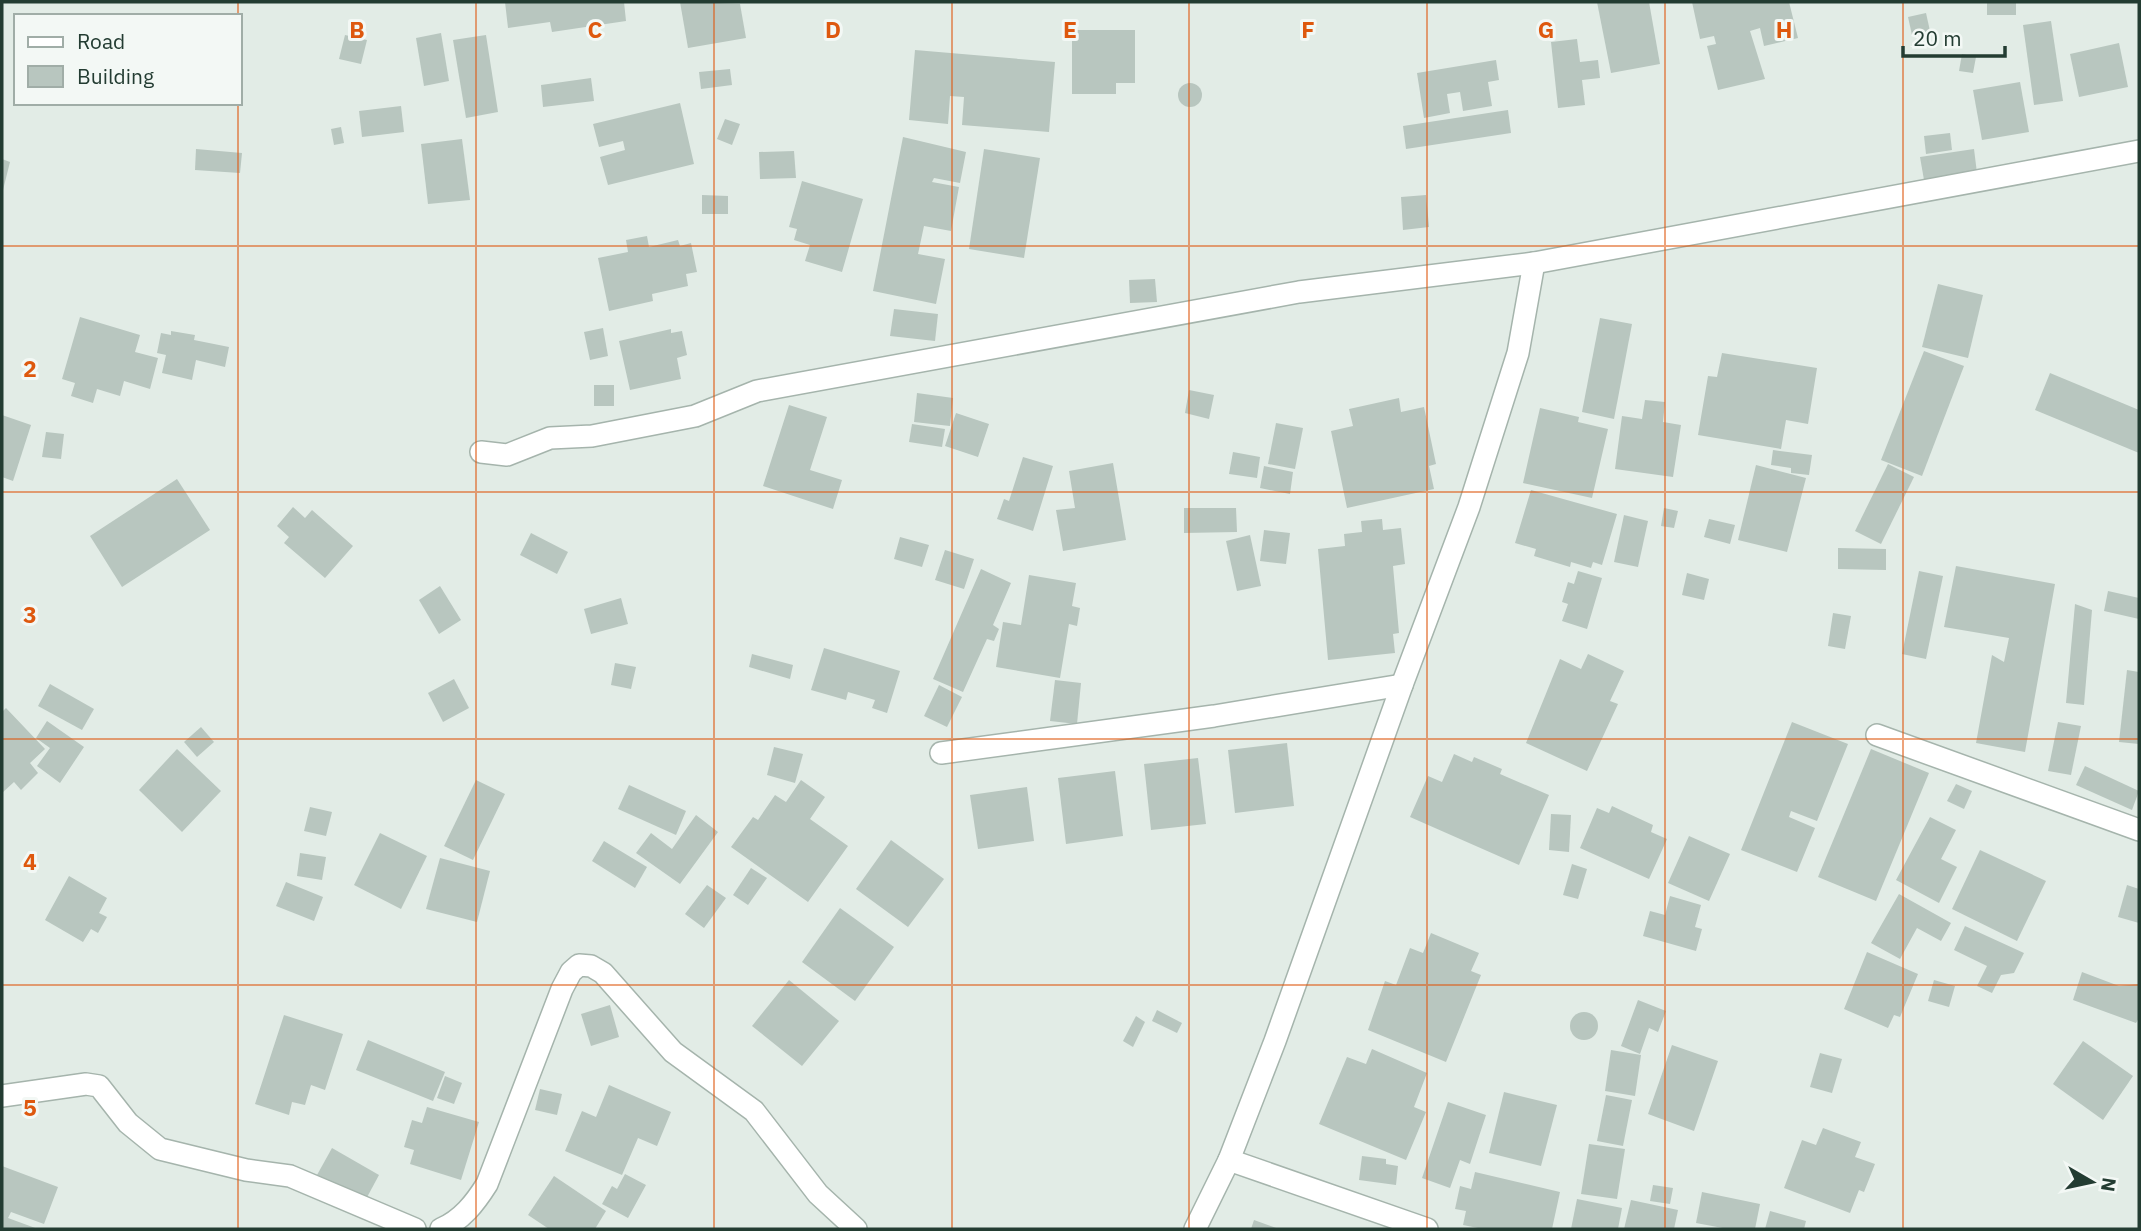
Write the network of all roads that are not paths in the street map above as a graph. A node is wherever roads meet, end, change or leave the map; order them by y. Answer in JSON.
{"nodes":[{"id":1,"x":2139,"y":151,"type":"edge"},
{"id":2,"x":1534,"y":263,"type":"junction"},
{"id":3,"x":481,"y":452,"type":"dead end"},
{"id":4,"x":1402,"y":685,"type":"junction"},
{"id":5,"x":1877,"y":735,"type":"dead end"},
{"id":6,"x":941,"y":753,"type":"dead end"},
{"id":7,"x":2139,"y":830,"type":"edge"},
{"id":8,"x":2,"y":1096,"type":"edge"},
{"id":9,"x":1229,"y":1160,"type":"junction"},
{"id":10,"x":415,"y":1229,"type":"edge"},
{"id":11,"x":441,"y":1229,"type":"edge"},
{"id":12,"x":856,"y":1229,"type":"edge"},
{"id":13,"x":1195,"y":1229,"type":"edge"},
{"id":14,"x":1427,"y":1229,"type":"edge"}],
"edges":[{"from":1,"to":2,"type":"street"},
{"from":2,"to":3,"type":"street"},
{"from":2,"to":4,"type":"street"},
{"from":4,"to":6,"type":"street"},
{"from":4,"to":9,"type":"street"},
{"from":5,"to":7,"type":"street"},
{"from":8,"to":10,"type":"street"},
{"from":9,"to":13,"type":"street"},
{"from":9,"to":14,"type":"street"},
{"from":11,"to":12,"type":"street"}]}
